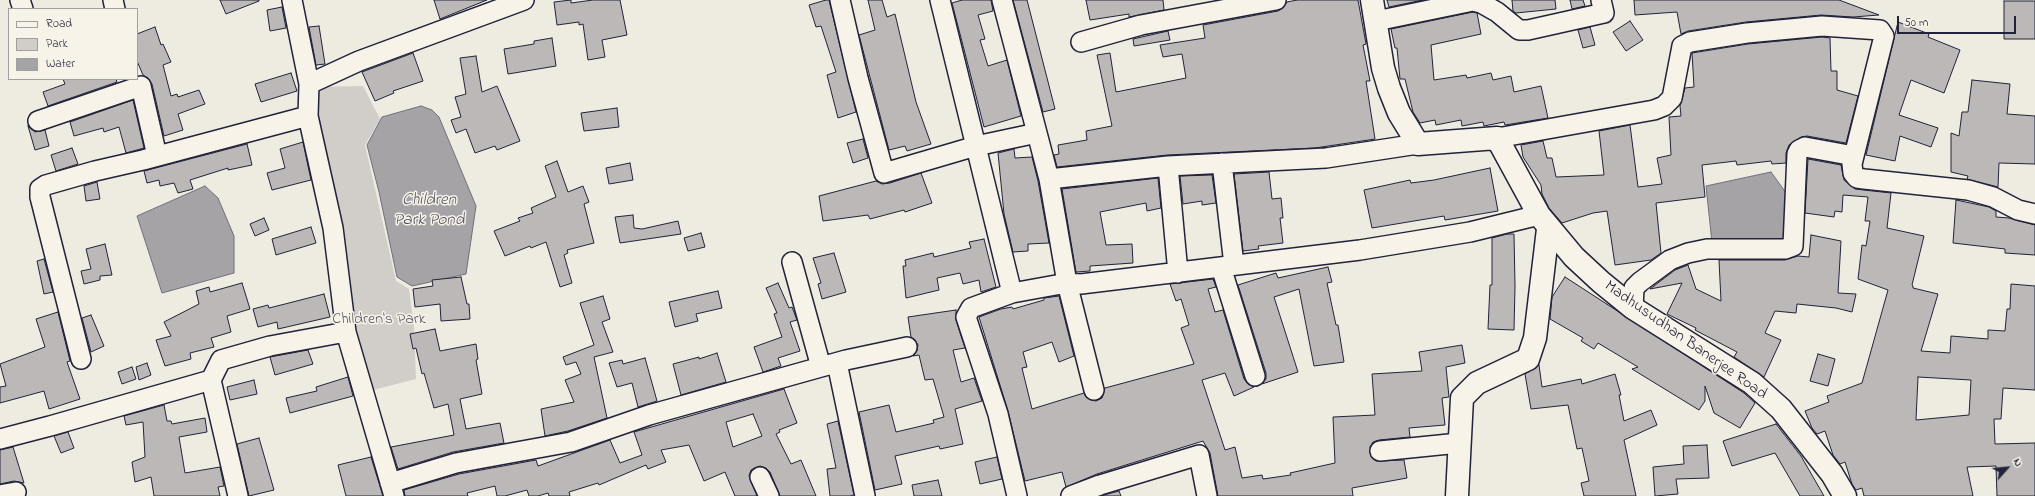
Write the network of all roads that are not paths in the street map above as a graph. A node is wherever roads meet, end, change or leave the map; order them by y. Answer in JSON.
{"nodes":[{"id":1,"x":292,"y":0,"type":"edge"},
{"id":2,"x":524,"y":0,"type":"edge"},
{"id":3,"x":840,"y":0,"type":"edge"},
{"id":4,"x":940,"y":0,"type":"edge"},
{"id":5,"x":1002,"y":0,"type":"edge"},
{"id":6,"x":1276,"y":0,"type":"edge"},
{"id":7,"x":1601,"y":0,"type":"edge"},
{"id":8,"x":1374,"y":10,"type":"edge"},
{"id":9,"x":1081,"y":42,"type":"dead end"},
{"id":10,"x":309,"y":84,"type":"junction"},
{"id":11,"x":308,"y":116,"type":"junction"},
{"id":12,"x":38,"y":121,"type":"dead end"},
{"id":13,"x":1037,"y":133,"type":"junction"},
{"id":14,"x":1497,"y":138,"type":"junction"},
{"id":15,"x":1418,"y":144,"type":"junction"},
{"id":16,"x":976,"y":146,"type":"junction"},
{"id":17,"x":157,"y":156,"type":"junction"},
{"id":18,"x":1854,"y":156,"type":"junction"},
{"id":19,"x":1222,"y":163,"type":"junction"},
{"id":20,"x":1168,"y":166,"type":"junction"},
{"id":21,"x":1049,"y":179,"type":"junction"},
{"id":22,"x":2035,"y":214,"type":"edge"},
{"id":23,"x":1543,"y":222,"type":"junction"},
{"id":24,"x":792,"y":262,"type":"dead end"},
{"id":25,"x":1227,"y":266,"type":"junction"},
{"id":26,"x":1178,"y":273,"type":"junction"},
{"id":27,"x":1067,"y":283,"type":"junction"},
{"id":28,"x":1012,"y":293,"type":"junction"},
{"id":29,"x":1633,"y":308,"type":"junction"},
{"id":30,"x":346,"y":332,"type":"junction"},
{"id":31,"x":907,"y":347,"type":"dead end"},
{"id":32,"x":81,"y":359,"type":"dead end"},
{"id":33,"x":829,"y":365,"type":"junction"},
{"id":34,"x":1255,"y":376,"type":"dead end"},
{"id":35,"x":211,"y":380,"type":"junction"},
{"id":36,"x":1094,"y":390,"type":"dead end"},
{"id":37,"x":1,"y":436,"type":"edge"},
{"id":38,"x":1459,"y":444,"type":"junction"},
{"id":39,"x":1380,"y":452,"type":"dead end"},
{"id":40,"x":760,"y":477,"type":"dead end"},
{"id":41,"x":392,"y":489,"type":"edge"},
{"id":42,"x":238,"y":496,"type":"edge"},
{"id":43,"x":769,"y":496,"type":"edge"},
{"id":44,"x":865,"y":496,"type":"edge"},
{"id":45,"x":1017,"y":496,"type":"edge"},
{"id":46,"x":1071,"y":496,"type":"edge"},
{"id":47,"x":1207,"y":496,"type":"edge"},
{"id":48,"x":1457,"y":496,"type":"edge"},
{"id":49,"x":1845,"y":496,"type":"edge"}],
"edges":[{"from":1,"to":10,"type":"street"},
{"from":2,"to":10,"type":"street"},
{"from":3,"to":16,"type":"street"},
{"from":4,"to":16,"type":"street"},
{"from":5,"to":13,"type":"street"},
{"from":6,"to":9,"type":"street"},
{"from":7,"to":8,"type":"street"},
{"from":8,"to":15,"type":"main road"},
{"from":10,"to":11,"type":"street"},
{"from":11,"to":17,"type":"street"},
{"from":11,"to":30,"type":"street"},
{"from":12,"to":17,"type":"street"},
{"from":13,"to":16,"type":"street"},
{"from":13,"to":21,"type":"street"},
{"from":14,"to":15,"type":"main road"},
{"from":14,"to":18,"type":"street"},
{"from":14,"to":23,"type":"main road","name":"Madhusudhan Banerjee Road"},
{"from":15,"to":19,"type":"street"},
{"from":16,"to":28,"type":"street"},
{"from":17,"to":32,"type":"street"},
{"from":18,"to":22,"type":"street"},
{"from":18,"to":29,"type":"street"},
{"from":19,"to":20,"type":"street"},
{"from":19,"to":25,"type":"street"},
{"from":20,"to":21,"type":"street"},
{"from":20,"to":26,"type":"street"},
{"from":21,"to":27,"type":"street"},
{"from":23,"to":25,"type":"street"},
{"from":23,"to":29,"type":"main road","name":"Madhusudhan Banerjee Road"},
{"from":23,"to":38,"type":"main road"},
{"from":24,"to":33,"type":"street"},
{"from":25,"to":26,"type":"street"},
{"from":25,"to":34,"type":"street"},
{"from":26,"to":27,"type":"street"},
{"from":27,"to":28,"type":"street"},
{"from":27,"to":36,"type":"street"},
{"from":28,"to":45,"type":"street"},
{"from":29,"to":49,"type":"main road","name":"Madhusudhan Banerjee Road"},
{"from":30,"to":35,"type":"street"},
{"from":30,"to":41,"type":"street"},
{"from":31,"to":33,"type":"street"},
{"from":33,"to":41,"type":"street"},
{"from":33,"to":44,"type":"street"},
{"from":35,"to":37,"type":"street"},
{"from":35,"to":42,"type":"street"},
{"from":38,"to":39,"type":"street"},
{"from":38,"to":48,"type":"main road"},
{"from":40,"to":43,"type":"street"},
{"from":46,"to":47,"type":"street"}]}
